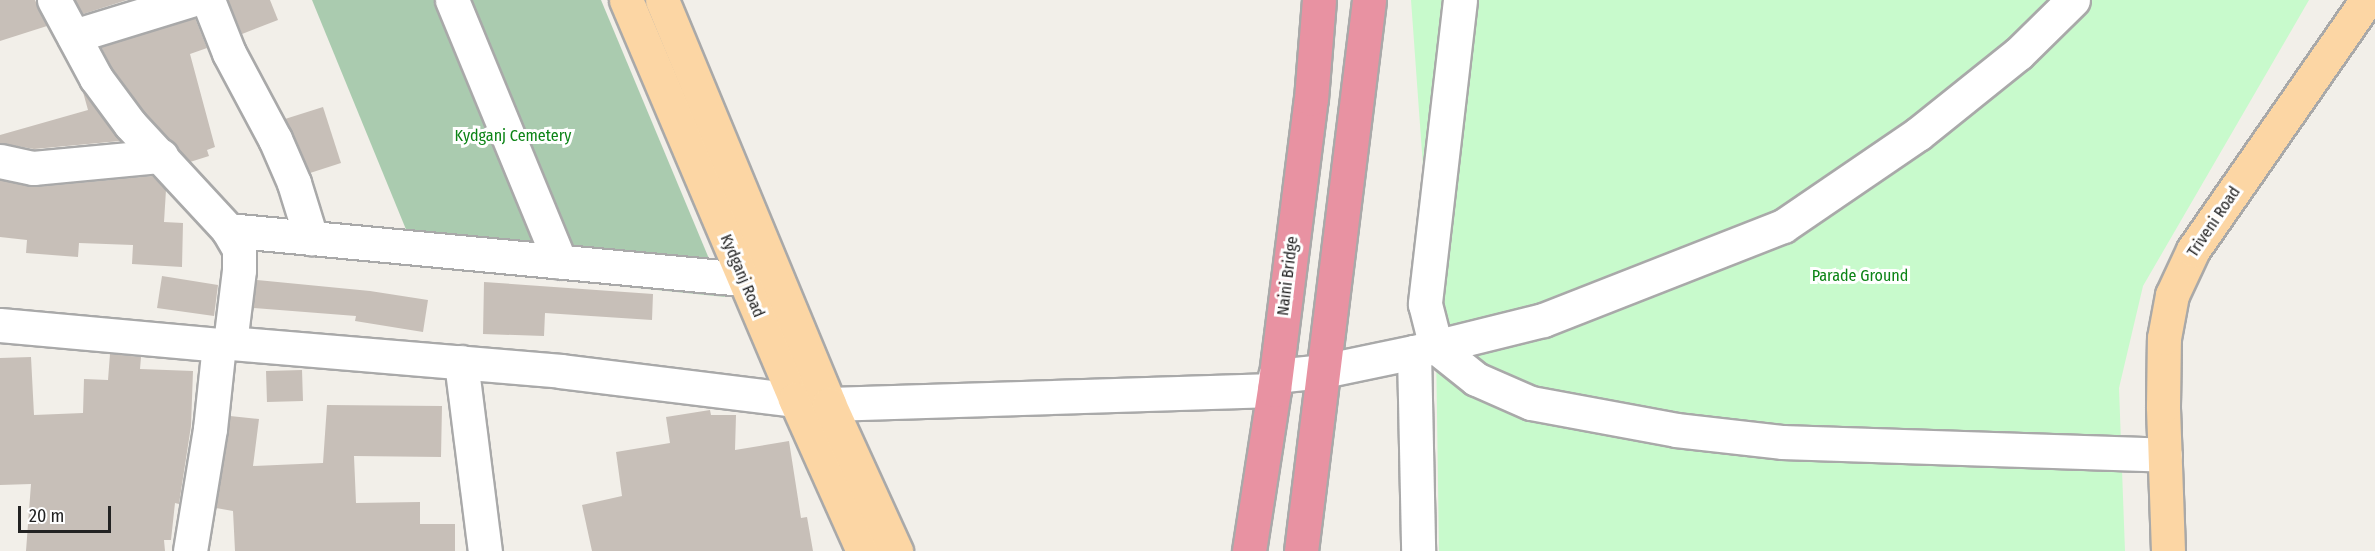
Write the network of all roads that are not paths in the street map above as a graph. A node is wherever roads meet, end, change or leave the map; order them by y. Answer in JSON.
{"nodes":[{"id":1,"x":54,"y":0,"type":"edge"},
{"id":2,"x":191,"y":0,"type":"edge"},
{"id":3,"x":208,"y":0,"type":"edge"},
{"id":4,"x":452,"y":0,"type":"edge"},
{"id":5,"x":626,"y":0,"type":"edge"},
{"id":6,"x":662,"y":0,"type":"edge"},
{"id":7,"x":1319,"y":0,"type":"edge"},
{"id":8,"x":1369,"y":0,"type":"edge"},
{"id":9,"x":1460,"y":0,"type":"edge"},
{"id":10,"x":2073,"y":0,"type":"edge"},
{"id":11,"x":2367,"y":0,"type":"edge"},
{"id":12,"x":74,"y":36,"type":"junction"},
{"id":13,"x":161,"y":156,"type":"junction"},
{"id":14,"x":0,"y":160,"type":"edge"},
{"id":15,"x":311,"y":238,"type":"junction"},
{"id":16,"x":235,"y":249,"type":"junction"},
{"id":17,"x":560,"y":262,"type":"junction"},
{"id":18,"x":743,"y":279,"type":"junction"},
{"id":19,"x":0,"y":325,"type":"edge"},
{"id":20,"x":224,"y":344,"type":"junction"},
{"id":21,"x":1425,"y":350,"type":"junction"},
{"id":22,"x":461,"y":362,"type":"junction"},
{"id":23,"x":1323,"y":371,"type":"junction"},
{"id":24,"x":1275,"y":383,"type":"junction"},
{"id":25,"x":795,"y":399,"type":"junction"},
{"id":26,"x":829,"y":404,"type":"junction"},
{"id":27,"x":2165,"y":455,"type":"junction"},
{"id":28,"x":858,"y":550,"type":"edge"},
{"id":29,"x":190,"y":551,"type":"edge"},
{"id":30,"x":485,"y":551,"type":"edge"},
{"id":31,"x":896,"y":551,"type":"edge"},
{"id":32,"x":1249,"y":551,"type":"edge"},
{"id":33,"x":1301,"y":551,"type":"edge"},
{"id":34,"x":1418,"y":551,"type":"edge"},
{"id":35,"x":2168,"y":551,"type":"edge"}],
"edges":[{"from":1,"to":12,"type":"street"},
{"from":2,"to":12,"type":"street"},
{"from":3,"to":15,"type":"street"},
{"from":4,"to":17,"type":"street"},
{"from":5,"to":18,"type":"main road","name":"Kydganj Road"},
{"from":6,"to":26,"type":"main road","name":"Kydganj Road"},
{"from":7,"to":24,"type":"highway","name":"Naini Bridge"},
{"from":8,"to":23,"type":"highway"},
{"from":9,"to":21,"type":"street"},
{"from":10,"to":21,"type":"street"},
{"from":11,"to":27,"type":"main road","name":"Triveni Road"},
{"from":12,"to":13,"type":"street"},
{"from":13,"to":14,"type":"street"},
{"from":13,"to":16,"type":"street"},
{"from":15,"to":16,"type":"street"},
{"from":15,"to":17,"type":"street"},
{"from":16,"to":20,"type":"street"},
{"from":17,"to":18,"type":"street"},
{"from":18,"to":25,"type":"main road","name":"Kydganj Road"},
{"from":19,"to":20,"type":"street"},
{"from":20,"to":22,"type":"street"},
{"from":20,"to":29,"type":"street"},
{"from":21,"to":23,"type":"street"},
{"from":21,"to":27,"type":"street"},
{"from":21,"to":34,"type":"street"},
{"from":22,"to":25,"type":"street"},
{"from":22,"to":30,"type":"street"},
{"from":23,"to":24,"type":"street"},
{"from":23,"to":33,"type":"highway"},
{"from":24,"to":26,"type":"street"},
{"from":24,"to":32,"type":"highway","name":"Naini Bridge"},
{"from":25,"to":26,"type":"street"},
{"from":25,"to":28,"type":"main road","name":"Kydganj Road"},
{"from":26,"to":31,"type":"main road","name":"Kydganj Road"},
{"from":27,"to":35,"type":"main road","name":"Triveni Road"}]}
